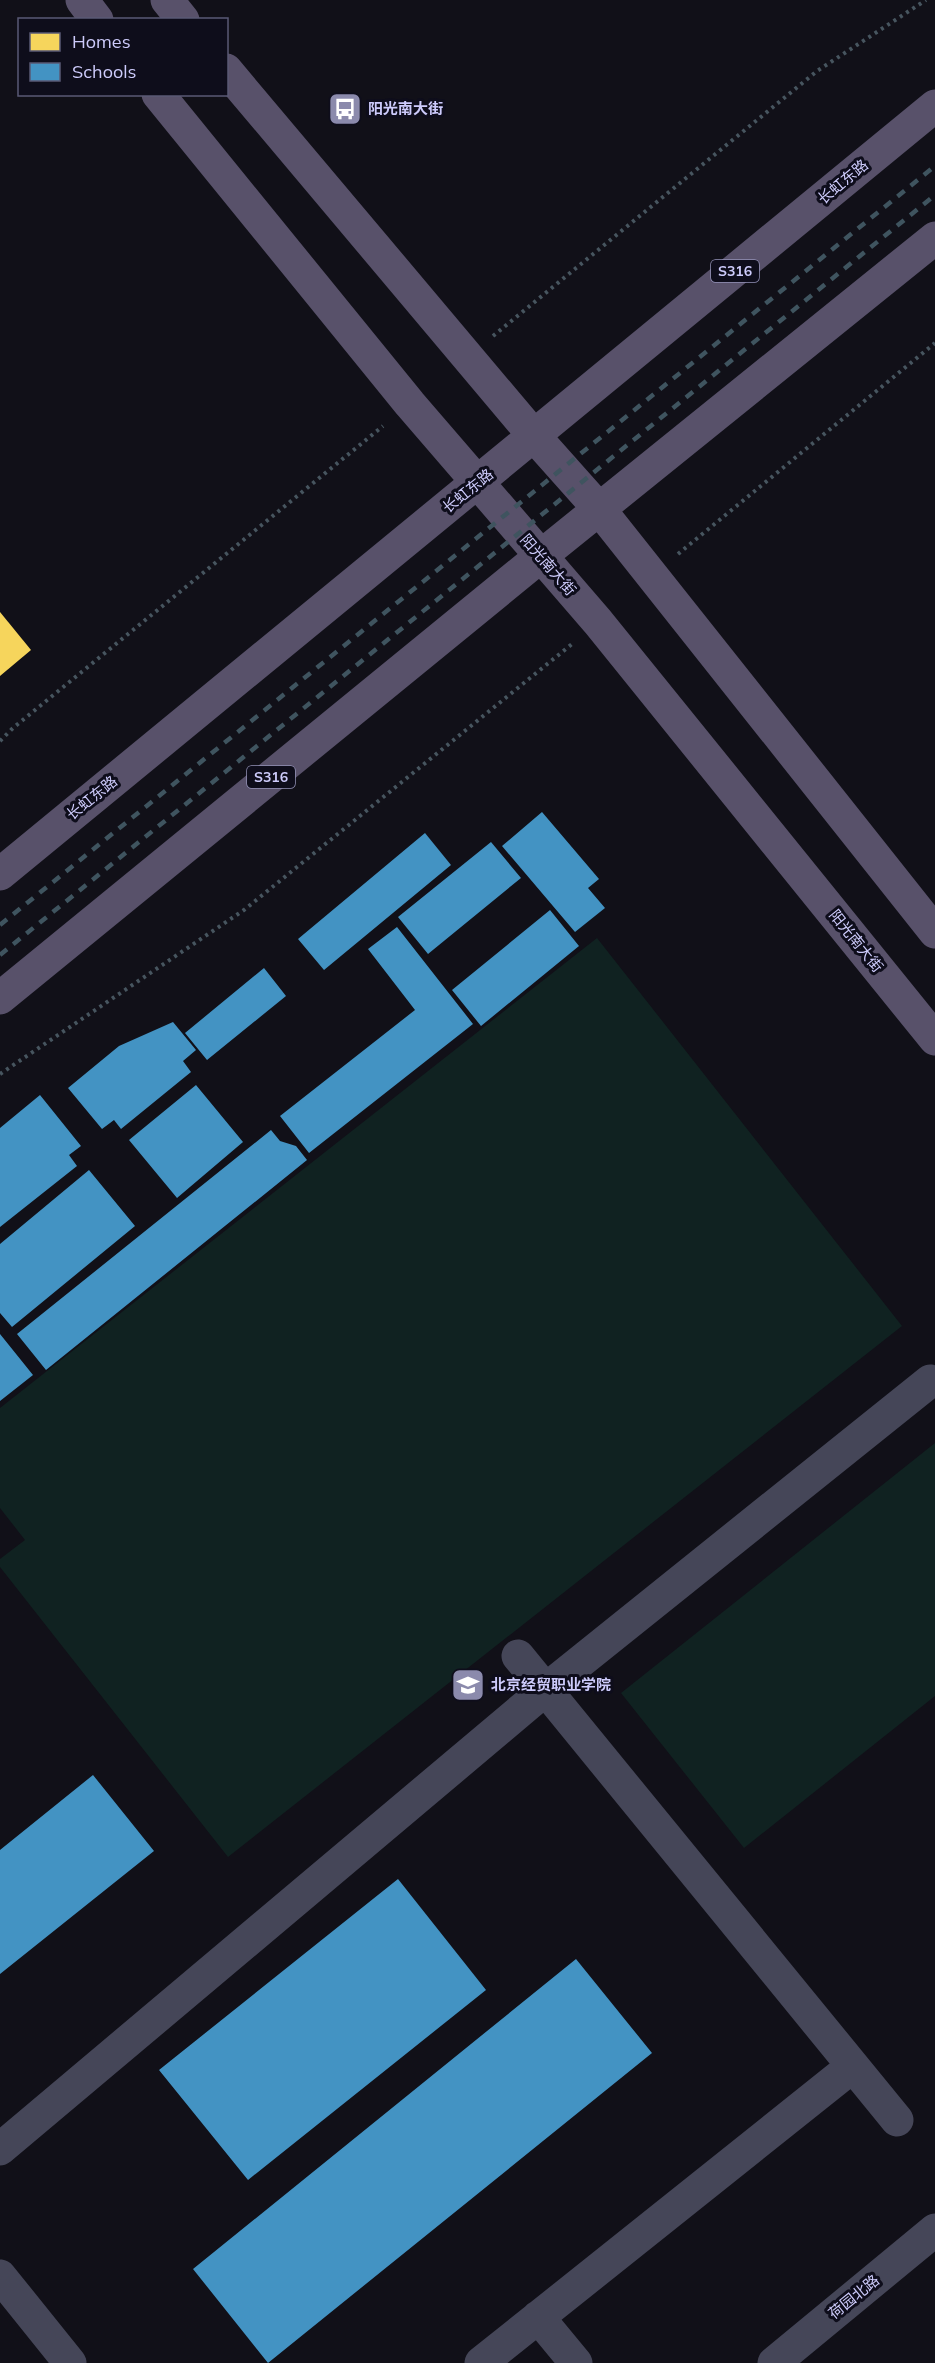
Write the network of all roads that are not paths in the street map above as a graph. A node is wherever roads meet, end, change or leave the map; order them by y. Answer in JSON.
{"nodes":[{"id":1,"x":81,"y":0,"type":"edge"},
{"id":2,"x":166,"y":0,"type":"edge"},
{"id":3,"x":95,"y":18,"type":"edge"},
{"id":4,"x":181,"y":18,"type":"edge"},
{"id":5,"x":228,"y":72,"type":"edge"},
{"id":6,"x":160,"y":96,"type":"edge"},
{"id":7,"x":935,"y":106,"type":"edge"},
{"id":8,"x":935,"y":238,"type":"edge"},
{"id":9,"x":535,"y":437,"type":"junction"},
{"id":10,"x":478,"y":483,"type":"junction"},
{"id":11,"x":600,"y":510,"type":"junction"},
{"id":12,"x":541,"y":556,"type":"junction"},
{"id":13,"x":0,"y":874,"type":"edge"},
{"id":14,"x":935,"y":932,"type":"edge"},
{"id":15,"x":0,"y":998,"type":"edge"},
{"id":16,"x":935,"y":1038,"type":"edge"},
{"id":17,"x":930,"y":1381,"type":"dead end"},
{"id":18,"x":518,"y":1656,"type":"dead end"},
{"id":19,"x":545,"y":1690,"type":"junction"},
{"id":20,"x":853,"y":2066,"type":"junction"},
{"id":21,"x":897,"y":2120,"type":"dead end"},
{"id":22,"x":0,"y":2149,"type":"edge"},
{"id":23,"x":935,"y":2230,"type":"edge"},
{"id":24,"x":0,"y":2276,"type":"edge"},
{"id":25,"x":538,"y":2317,"type":"junction"},
{"id":26,"x":70,"y":2363,"type":"edge"},
{"id":27,"x":481,"y":2363,"type":"edge"},
{"id":28,"x":576,"y":2363,"type":"edge"},
{"id":29,"x":774,"y":2363,"type":"edge"}],
"edges":[{"from":1,"to":3,"type":"main road"},
{"from":2,"to":4,"type":"main road"},
{"from":5,"to":9,"type":"main road"},
{"from":6,"to":10,"type":"main road","name":"阳光南大街"},
{"from":7,"to":9,"type":"main road","name":"长虹东路","number":"S316"},
{"from":8,"to":11,"type":"main road","number":"S316"},
{"from":9,"to":10,"type":"main road","name":"长虹东路","number":"S316"},
{"from":9,"to":11,"type":"main road"},
{"from":10,"to":12,"type":"main road","name":"阳光南大街"},
{"from":10,"to":13,"type":"main road","name":"长虹东路","number":"S316"},
{"from":11,"to":12,"type":"main road","number":"S316"},
{"from":11,"to":14,"type":"main road"},
{"from":12,"to":15,"type":"main road","number":"S316"},
{"from":12,"to":16,"type":"main road","name":"阳光南大街"},
{"from":17,"to":19,"type":"street"},
{"from":18,"to":19,"type":"street"},
{"from":19,"to":20,"type":"street"},
{"from":19,"to":22,"type":"street"},
{"from":20,"to":21,"type":"street"},
{"from":20,"to":25,"type":"street"},
{"from":23,"to":29,"type":"street","name":"荷园北路"},
{"from":24,"to":26,"type":"street"},
{"from":25,"to":27,"type":"street"},
{"from":25,"to":28,"type":"street"}]}
